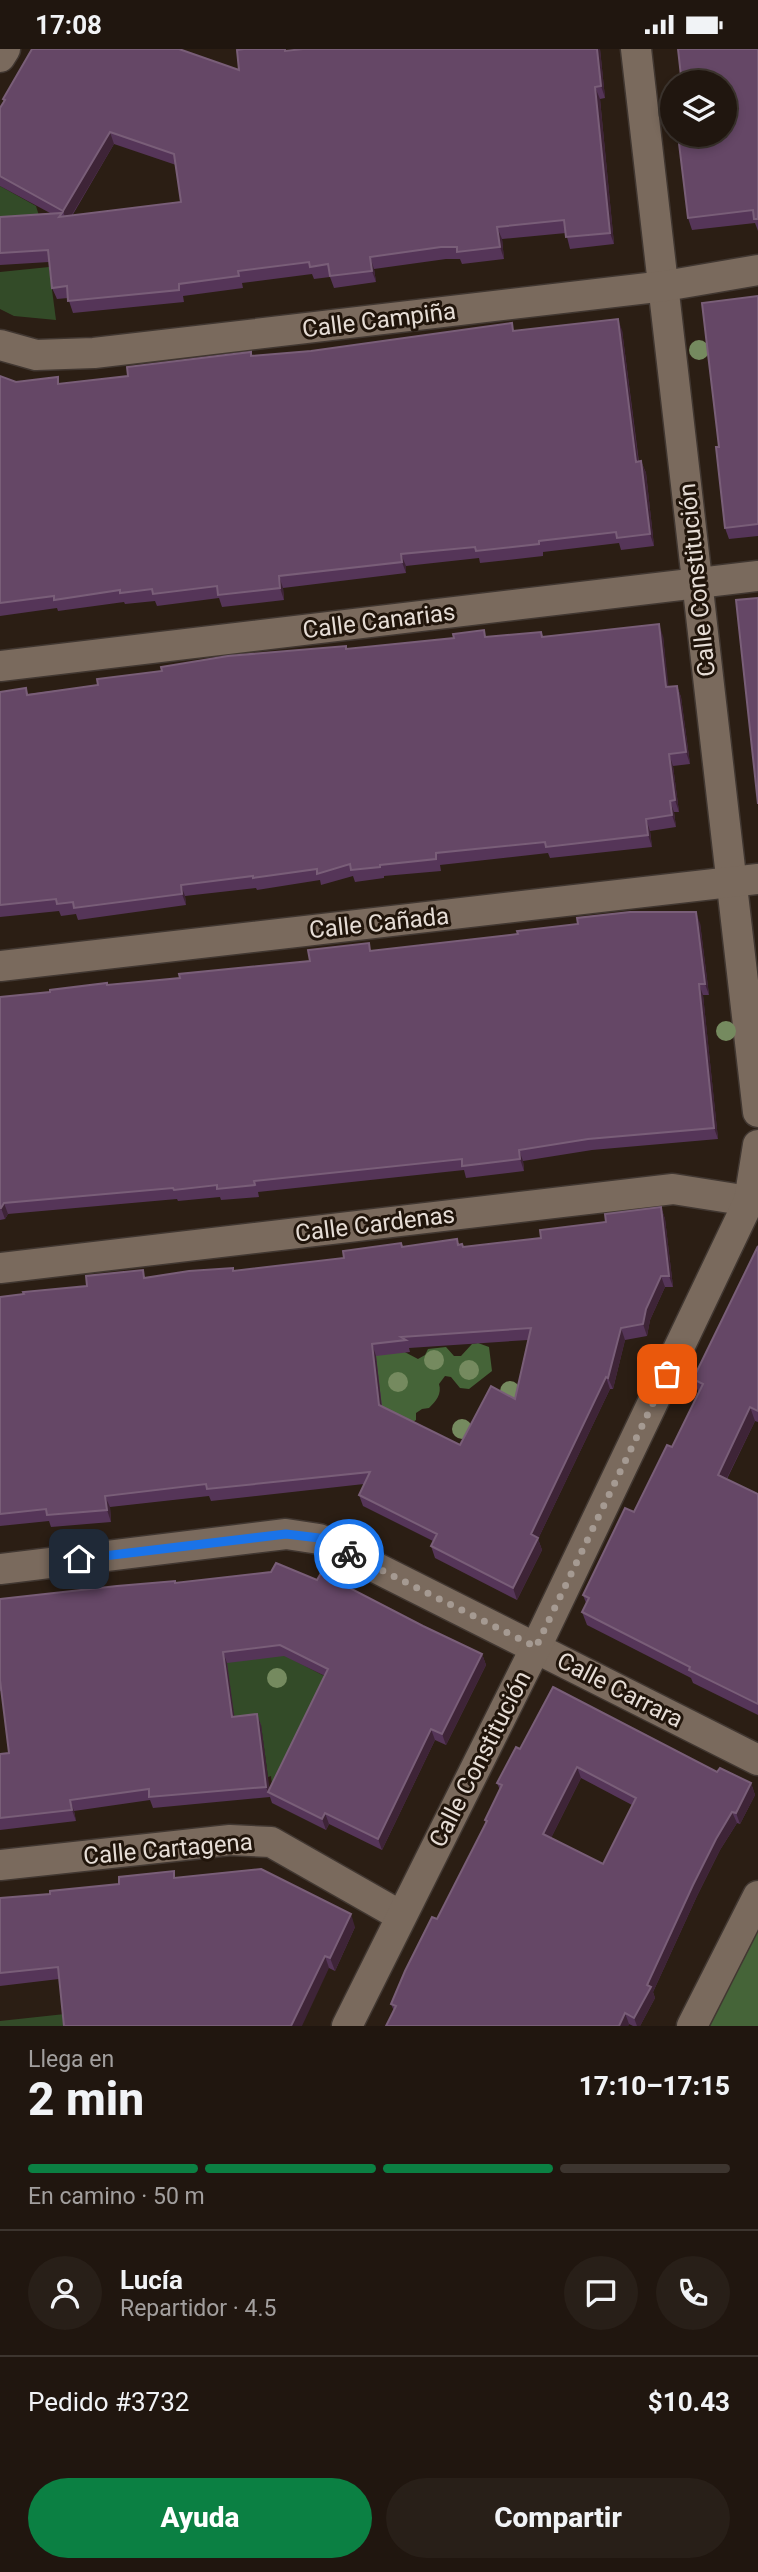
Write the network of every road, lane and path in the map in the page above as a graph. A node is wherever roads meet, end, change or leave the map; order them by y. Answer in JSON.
{"nodes":[{"id":1,"x":5,"y":49,"type":"edge"},
{"id":2,"x":636,"y":49,"type":"edge"},
{"id":3,"x":0,"y":57,"type":"edge"},
{"id":4,"x":758,"y":270,"type":"edge"},
{"id":5,"x":665,"y":286,"type":"junction"},
{"id":6,"x":0,"y":345,"type":"edge"},
{"id":7,"x":758,"y":576,"type":"edge"},
{"id":8,"x":697,"y":583,"type":"junction"},
{"id":9,"x":0,"y":666,"type":"edge"},
{"id":10,"x":745,"y":881,"type":"edge"},
{"id":11,"x":0,"y":966,"type":"edge"},
{"id":12,"x":758,"y":1112,"type":"edge"},
{"id":13,"x":758,"y":1145,"type":"edge"},
{"id":14,"x":749,"y":1201,"type":"junction"},
{"id":15,"x":0,"y":1268,"type":"edge"},
{"id":16,"x":0,"y":1569,"type":"edge"},
{"id":17,"x":536,"y":1647,"type":"junction"},
{"id":18,"x":758,"y":1760,"type":"edge"},
{"id":19,"x":0,"y":1865,"type":"edge"},
{"id":20,"x":758,"y":1896,"type":"edge"},
{"id":21,"x":401,"y":1916,"type":"junction"},
{"id":22,"x":347,"y":2026,"type":"edge"},
{"id":23,"x":692,"y":2026,"type":"edge"}],
"edges":[{"from":1,"to":3,"type":"street"},
{"from":2,"to":5,"type":"street","name":"Calle Constitución"},
{"from":4,"to":5,"type":"street","name":"Calle Campiña"},
{"from":5,"to":6,"type":"street","name":"Calle Campiña"},
{"from":5,"to":8,"type":"street","name":"Calle Constitución"},
{"from":7,"to":8,"type":"street","name":"Calle Canarias"},
{"from":8,"to":9,"type":"street","name":"Calle Canarias"},
{"from":8,"to":10,"type":"street","name":"Calle Constitución"},
{"from":10,"to":11,"type":"street","name":"Calle Cañada"},
{"from":10,"to":12,"type":"street","name":"Calle Constitución"},
{"from":13,"to":14,"type":"street","name":"Calle Constitución"},
{"from":14,"to":15,"type":"street","name":"Calle Cardenas"},
{"from":14,"to":17,"type":"street","name":"Calle Constitución"},
{"from":16,"to":17,"type":"street","name":"Calle Carrara"},
{"from":17,"to":18,"type":"street","name":"Calle Carrara"},
{"from":17,"to":21,"type":"street","name":"Calle Constitución"},
{"from":19,"to":21,"type":"street","name":"Calle Cartagena"},
{"from":20,"to":23,"type":"street"},
{"from":21,"to":22,"type":"street","name":"Calle Constitución"}]}
